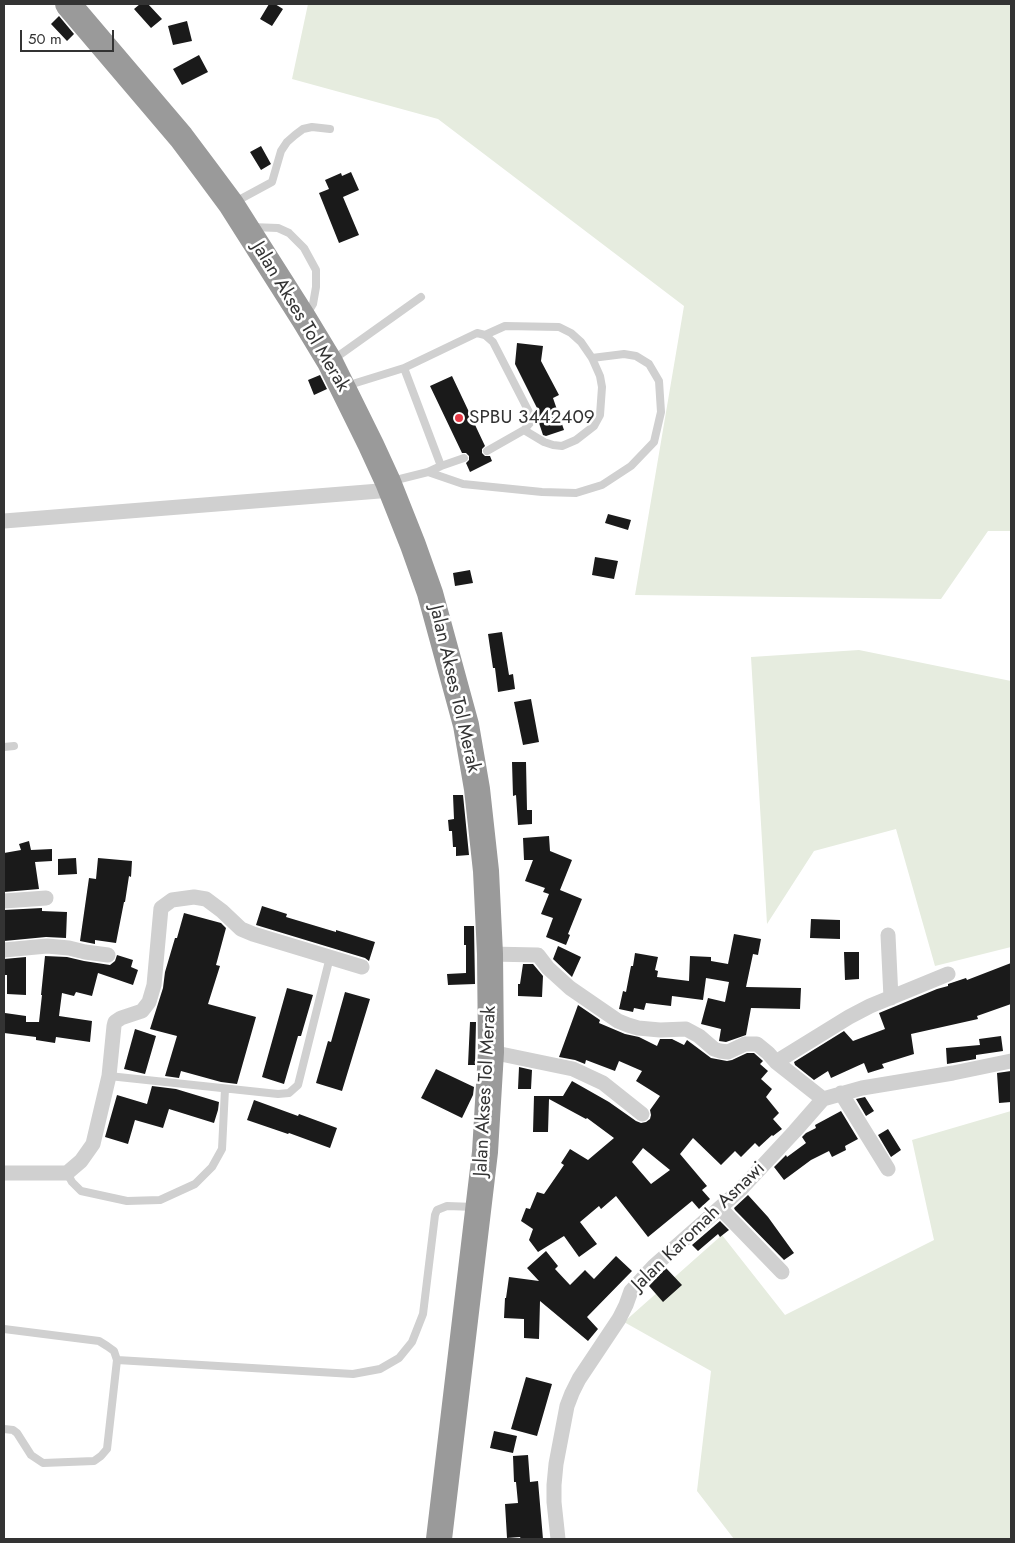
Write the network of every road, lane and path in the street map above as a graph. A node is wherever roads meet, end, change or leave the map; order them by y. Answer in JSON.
{"nodes":[{"id":1,"x":68,"y":4,"type":"edge"},
{"id":2,"x":330,"y":130,"type":"dead end"},
{"id":3,"x":231,"y":204,"type":"junction"},
{"id":4,"x":244,"y":226,"type":"junction"},
{"id":5,"x":421,"y":297,"type":"dead end"},
{"id":6,"x":304,"y":319,"type":"junction"},
{"id":7,"x":485,"y":335,"type":"junction"},
{"id":8,"x":592,"y":358,"type":"junction"},
{"id":9,"x":330,"y":362,"type":"junction"},
{"id":10,"x":404,"y":368,"type":"junction"},
{"id":11,"x":344,"y":387,"type":"junction"},
{"id":12,"x":524,"y":430,"type":"junction"},
{"id":13,"x":487,"y":451,"type":"dead end"},
{"id":14,"x":464,"y":458,"type":"dead end"},
{"id":15,"x":440,"y":466,"type":"junction"},
{"id":16,"x":428,"y":472,"type":"junction"},
{"id":17,"x":390,"y":486,"type":"junction"},
{"id":18,"x":4,"y":522,"type":"edge"},
{"id":19,"x":14,"y":746,"type":"dead end"},
{"id":20,"x":4,"y":747,"type":"edge"},
{"id":21,"x":46,"y":898,"type":"dead end"},
{"id":22,"x":4,"y":901,"type":"edge"},
{"id":23,"x":888,"y":935,"type":"dead end"},
{"id":24,"x":4,"y":950,"type":"edge"},
{"id":25,"x":490,"y":954,"type":"junction"},
{"id":26,"x":108,"y":955,"type":"dead end"},
{"id":27,"x":330,"y":957,"type":"junction"},
{"id":28,"x":362,"y":967,"type":"dead end"},
{"id":29,"x":948,"y":974,"type":"dead end"},
{"id":30,"x":891,"y":998,"type":"junction"},
{"id":31,"x":491,"y":1052,"type":"junction"},
{"id":32,"x":1011,"y":1061,"type":"edge"},
{"id":33,"x":776,"y":1062,"type":"junction"},
{"id":34,"x":109,"y":1076,"type":"junction"},
{"id":35,"x":225,"y":1089,"type":"junction"},
{"id":36,"x":841,"y":1093,"type":"junction"},
{"id":37,"x":824,"y":1099,"type":"junction"},
{"id":38,"x":642,"y":1114,"type":"dead end"},
{"id":39,"x":888,"y":1169,"type":"dead end"},
{"id":40,"x":67,"y":1172,"type":"junction"},
{"id":41,"x":4,"y":1173,"type":"edge"},
{"id":42,"x":479,"y":1207,"type":"junction"},
{"id":43,"x":720,"y":1208,"type":"junction"},
{"id":44,"x":782,"y":1272,"type":"dead end"},
{"id":45,"x":4,"y":1329,"type":"edge"},
{"id":46,"x":117,"y":1360,"type":"junction"},
{"id":47,"x":4,"y":1429,"type":"edge"},
{"id":48,"x":439,"y":1539,"type":"edge"},
{"id":49,"x":558,"y":1539,"type":"edge"}],
"edges":[{"from":1,"to":3,"type":"highway","name":"Jalan Akses Tol Merak"},
{"from":2,"to":3,"type":"lane"},
{"from":3,"to":4,"type":"highway","name":"Jalan Akses Tol Merak"},
{"from":4,"to":6,"type":"highway","name":"Jalan Akses Tol Merak"},
{"from":4,"to":6,"type":"lane"},
{"from":5,"to":9,"type":"lane"},
{"from":6,"to":9,"type":"highway","name":"Jalan Akses Tol Merak"},
{"from":7,"to":8,"type":"lane"},
{"from":7,"to":10,"type":"lane"},
{"from":7,"to":12,"type":"lane"},
{"from":8,"to":12,"type":"lane"},
{"from":8,"to":16,"type":"lane"},
{"from":9,"to":11,"type":"highway","name":"Jalan Akses Tol Merak"},
{"from":10,"to":11,"type":"lane"},
{"from":10,"to":15,"type":"lane"},
{"from":11,"to":17,"type":"highway","name":"Jalan Akses Tol Merak"},
{"from":12,"to":13,"type":"lane"},
{"from":14,"to":15,"type":"lane"},
{"from":15,"to":16,"type":"lane"},
{"from":16,"to":17,"type":"lane"},
{"from":17,"to":18,"type":"street"},
{"from":17,"to":25,"type":"highway","name":"Jalan Akses Tol Merak"},
{"from":19,"to":20,"type":"lane"},
{"from":21,"to":22,"type":"street"},
{"from":23,"to":30,"type":"street"},
{"from":24,"to":26,"type":"street"},
{"from":25,"to":31,"type":"highway","name":"Jalan Akses Tol Merak"},
{"from":25,"to":33,"type":"street"},
{"from":27,"to":28,"type":"street"},
{"from":27,"to":34,"type":"street"},
{"from":27,"to":35,"type":"lane"},
{"from":29,"to":30,"type":"street"},
{"from":30,"to":33,"type":"street"},
{"from":31,"to":38,"type":"street"},
{"from":31,"to":42,"type":"highway","name":"Jalan Akses Tol Merak"},
{"from":32,"to":36,"type":"street"},
{"from":33,"to":37,"type":"street"},
{"from":34,"to":35,"type":"lane"},
{"from":34,"to":40,"type":"street"},
{"from":35,"to":40,"type":"lane"},
{"from":36,"to":37,"type":"street"},
{"from":36,"to":39,"type":"street"},
{"from":37,"to":43,"type":"street","name":"Jalan Karomah Asnawi"},
{"from":40,"to":41,"type":"street"},
{"from":42,"to":46,"type":"lane"},
{"from":42,"to":48,"type":"highway","name":"Jalan Akses Tol Merak"},
{"from":43,"to":44,"type":"street"},
{"from":43,"to":49,"type":"street","name":"Jalan Karomah Asnawi"},
{"from":45,"to":46,"type":"lane"},
{"from":46,"to":47,"type":"lane"}]}
